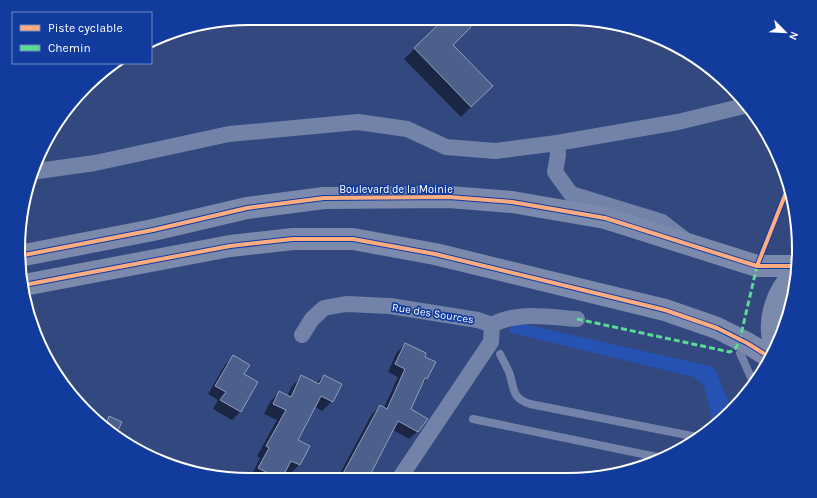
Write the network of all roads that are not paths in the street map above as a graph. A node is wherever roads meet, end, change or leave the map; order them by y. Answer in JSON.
{"nodes":[{"id":1,"x":741,"y":107,"type":"edge"},
{"id":2,"x":558,"y":143,"type":"junction"},
{"id":3,"x":39,"y":171,"type":"edge"},
{"id":4,"x":690,"y":244,"type":"junction"},
{"id":5,"x":25,"y":255,"type":"edge"},
{"id":6,"x":792,"y":266,"type":"edge"},
{"id":7,"x":790,"y":278,"type":"edge"},
{"id":8,"x":28,"y":284,"type":"edge"},
{"id":9,"x":577,"y":319,"type":"dead end"},
{"id":10,"x":492,"y":326,"type":"junction"},
{"id":11,"x":302,"y":336,"type":"dead end"},
{"id":12,"x":773,"y":340,"type":"edge"},
{"id":13,"x":746,"y":343,"type":"junction"},
{"id":14,"x":500,"y":354,"type":"dead end"},
{"id":15,"x":765,"y":355,"type":"edge"},
{"id":16,"x":751,"y":377,"type":"edge"},
{"id":17,"x":473,"y":419,"type":"dead end"},
{"id":18,"x":691,"y":436,"type":"edge"},
{"id":19,"x":653,"y":456,"type":"edge"},
{"id":20,"x":403,"y":473,"type":"edge"}],
"edges":[{"from":1,"to":2,"type":"street"},
{"from":2,"to":3,"type":"street"},
{"from":2,"to":4,"type":"street"},
{"from":4,"to":5,"type":"main road","name":"Boulevard de la Moinie"},
{"from":4,"to":6,"type":"main road","name":"Boulevard de la Moinie"},
{"from":7,"to":12,"type":"main road"},
{"from":8,"to":13,"type":"main road"},
{"from":9,"to":10,"type":"street"},
{"from":10,"to":11,"type":"street","name":"Rue des Sources"},
{"from":10,"to":20,"type":"street"},
{"from":13,"to":15,"type":"main road"},
{"from":13,"to":16,"type":"lane"},
{"from":14,"to":18,"type":"lane"},
{"from":17,"to":19,"type":"lane"}]}
